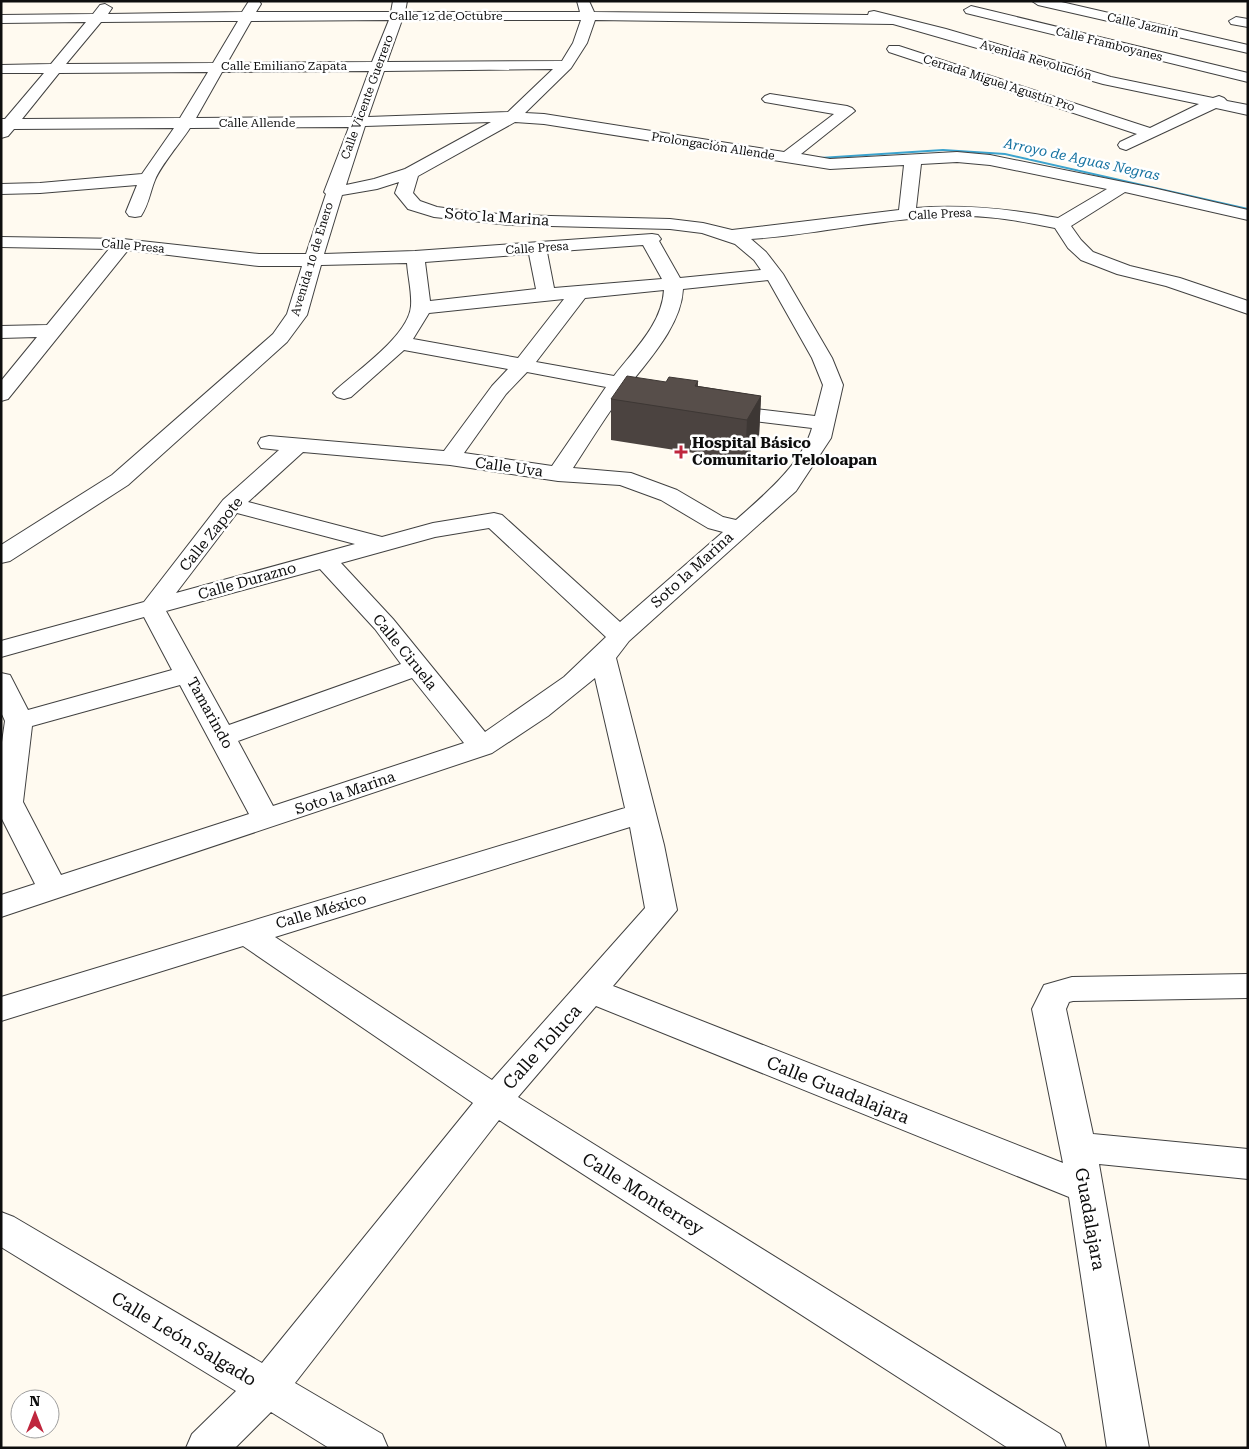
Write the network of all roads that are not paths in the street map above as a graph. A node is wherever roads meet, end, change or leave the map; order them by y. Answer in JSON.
{"nodes":[{"id":1,"x":110,"y":1,"type":"edge"},
{"id":2,"x":256,"y":1,"type":"edge"},
{"id":3,"x":583,"y":1,"type":"edge"},
{"id":4,"x":993,"y":1,"type":"edge"},
{"id":5,"x":1038,"y":1,"type":"edge"},
{"id":6,"x":842,"y":6,"type":"dead end"},
{"id":7,"x":398,"y":9,"type":"edge"},
{"id":8,"x":248,"y":16,"type":"junction"},
{"id":9,"x":589,"y":17,"type":"junction"},
{"id":10,"x":98,"y":18,"type":"junction"},
{"id":11,"x":1,"y":19,"type":"edge"},
{"id":12,"x":892,"y":20,"type":"junction"},
{"id":13,"x":943,"y":25,"type":"junction"},
{"id":14,"x":1248,"y":49,"type":"edge"},
{"id":15,"x":378,"y":65,"type":"junction"},
{"id":16,"x":566,"y":65,"type":"junction"},
{"id":17,"x":219,"y":66,"type":"junction"},
{"id":18,"x":56,"y":68,"type":"junction"},
{"id":19,"x":1,"y":69,"type":"edge"},
{"id":20,"x":1248,"y":78,"type":"edge"},
{"id":21,"x":1248,"y":89,"type":"edge"},
{"id":22,"x":770,"y":99,"type":"dead end"},
{"id":23,"x":1214,"y":103,"type":"junction"},
{"id":24,"x":1248,"y":110,"type":"edge"},
{"id":25,"x":512,"y":117,"type":"junction"},
{"id":26,"x":356,"y":122,"type":"junction"},
{"id":27,"x":185,"y":124,"type":"junction"},
{"id":28,"x":4,"y":128,"type":"edge"},
{"id":29,"x":1151,"y":133,"type":"junction"},
{"id":30,"x":1126,"y":145,"type":"dead end"},
{"id":31,"x":787,"y":157,"type":"junction"},
{"id":32,"x":914,"y":159,"type":"junction"},
{"id":33,"x":411,"y":173,"type":"junction"},
{"id":34,"x":147,"y":179,"type":"junction"},
{"id":35,"x":1122,"y":187,"type":"junction"},
{"id":36,"x":1,"y":189,"type":"edge"},
{"id":37,"x":333,"y":192,"type":"junction"},
{"id":38,"x":135,"y":212,"type":"dead end"},
{"id":39,"x":907,"y":215,"type":"junction"},
{"id":40,"x":1248,"y":216,"type":"edge"},
{"id":41,"x":1061,"y":224,"type":"junction"},
{"id":42,"x":730,"y":235,"type":"junction"},
{"id":43,"x":649,"y":239,"type":"junction"},
{"id":44,"x":6,"y":242,"type":"edge"},
{"id":45,"x":123,"y":244,"type":"junction"},
{"id":46,"x":537,"y":249,"type":"junction"},
{"id":47,"x":415,"y":257,"type":"junction"},
{"id":48,"x":312,"y":260,"type":"junction"},
{"id":49,"x":774,"y":274,"type":"junction"},
{"id":50,"x":674,"y":284,"type":"junction"},
{"id":51,"x":579,"y":293,"type":"junction"},
{"id":52,"x":546,"y":294,"type":"junction"},
{"id":53,"x":421,"y":308,"type":"junction"},
{"id":54,"x":1248,"y":308,"type":"edge"},
{"id":55,"x":51,"y":331,"type":"junction"},
{"id":56,"x":1,"y":332,"type":"edge"},
{"id":57,"x":400,"y":343,"type":"junction"},
{"id":58,"x":523,"y":365,"type":"junction"},
{"id":59,"x":344,"y":393,"type":"dead end"},
{"id":60,"x":619,"y":393,"type":"junction"},
{"id":61,"x":1,"y":395,"type":"edge"},
{"id":62,"x":706,"y":409,"type":"edge"},
{"id":63,"x":813,"y":433,"type":"junction"},
{"id":64,"x":268,"y":443,"type":"dead end"},
{"id":65,"x":298,"y":445,"type":"junction"},
{"id":66,"x":450,"y":458,"type":"junction"},
{"id":67,"x":558,"y":474,"type":"junction"},
{"id":68,"x":231,"y":505,"type":"junction"},
{"id":69,"x":740,"y":528,"type":"junction"},
{"id":70,"x":382,"y":544,"type":"junction"},
{"id":71,"x":7,"y":548,"type":"edge"},
{"id":72,"x":325,"y":560,"type":"junction"},
{"id":73,"x":152,"y":608,"type":"junction"},
{"id":74,"x":612,"y":647,"type":"junction"},
{"id":75,"x":1,"y":649,"type":"edge"},
{"id":76,"x":417,"y":667,"type":"junction"},
{"id":77,"x":188,"y":674,"type":"junction"},
{"id":78,"x":1,"y":681,"type":"edge"},
{"id":79,"x":19,"y":721,"type":"junction"},
{"id":80,"x":223,"y":737,"type":"junction"},
{"id":81,"x":482,"y":746,"type":"junction"},
{"id":82,"x":4,"y":803,"type":"edge"},
{"id":83,"x":640,"y":814,"type":"junction"},
{"id":84,"x":266,"y":819,"type":"junction"},
{"id":85,"x":53,"y":888,"type":"junction"},
{"id":86,"x":1,"y":906,"type":"edge"},
{"id":87,"x":246,"y":933,"type":"junction"},
{"id":88,"x":1248,"y":986,"type":"edge"},
{"id":89,"x":592,"y":991,"type":"junction"},
{"id":90,"x":1,"y":1009,"type":"edge"},
{"id":91,"x":495,"y":1100,"type":"junction"},
{"id":92,"x":1077,"y":1147,"type":"junction"},
{"id":93,"x":1248,"y":1164,"type":"edge"},
{"id":94,"x":1086,"y":1188,"type":"junction"},
{"id":95,"x":1,"y":1228,"type":"edge"},
{"id":96,"x":266,"y":1389,"type":"junction"},
{"id":97,"x":207,"y":1448,"type":"edge"},
{"id":98,"x":367,"y":1448,"type":"edge"},
{"id":99,"x":1045,"y":1448,"type":"edge"},
{"id":100,"x":1128,"y":1448,"type":"edge"}],
"edges":[{"from":1,"to":10,"type":"street"},
{"from":2,"to":8,"type":"street"},
{"from":3,"to":9,"type":"street"},
{"from":4,"to":20,"type":"street","name":"Calle Framboyanes"},
{"from":5,"to":14,"type":"street","name":"Calle Jazmín"},
{"from":6,"to":12,"type":"street","name":"Avenida Revolución"},
{"from":7,"to":8,"type":"street","name":"Calle 12 de Octubre"},
{"from":7,"to":9,"type":"street","name":"Calle 12 de Octubre"},
{"from":7,"to":15,"type":"street","name":"Calle Vicente Guerrero"},
{"from":8,"to":10,"type":"street","name":"Calle 12 de Octubre"},
{"from":8,"to":17,"type":"street"},
{"from":9,"to":12,"type":"street","name":"Calle 12 de Octubre"},
{"from":9,"to":16,"type":"street","name":"Avenida 10 de Enero"},
{"from":10,"to":11,"type":"street","name":"Calle 12 de Octubre"},
{"from":10,"to":18,"type":"street"},
{"from":12,"to":13,"type":"street","name":"Avenida Revolución"},
{"from":13,"to":23,"type":"street","name":"Avenida Revolución"},
{"from":13,"to":29,"type":"street","name":"Cerrada Miguel Agustín Pro"},
{"from":15,"to":16,"type":"street","name":"Calle Emiliano Zapata"},
{"from":15,"to":17,"type":"street","name":"Calle Emiliano Zapata"},
{"from":15,"to":26,"type":"street","name":"Calle Vicente Guerrero"},
{"from":16,"to":25,"type":"street","name":"Avenida 10 de Enero"},
{"from":17,"to":18,"type":"street","name":"Calle Emiliano Zapata"},
{"from":17,"to":27,"type":"street"},
{"from":18,"to":19,"type":"street","name":"Calle Emiliano Zapata"},
{"from":18,"to":28,"type":"street"},
{"from":21,"to":23,"type":"street"},
{"from":22,"to":31,"type":"street"},
{"from":23,"to":24,"type":"street","name":"Avenida Revolución"},
{"from":23,"to":29,"type":"street"},
{"from":25,"to":26,"type":"street","name":"Calle Allende"},
{"from":25,"to":31,"type":"street","name":"Prolongación Allende"},
{"from":25,"to":33,"type":"street","name":"Avenida 10 de Enero"},
{"from":26,"to":27,"type":"street","name":"Calle Allende"},
{"from":26,"to":37,"type":"street","name":"Calle Vicente Guerrero"},
{"from":27,"to":28,"type":"street","name":"Calle Allende"},
{"from":27,"to":34,"type":"street"},
{"from":29,"to":30,"type":"street"},
{"from":31,"to":32,"type":"street","name":"Prolongación Allende"},
{"from":32,"to":35,"type":"street","name":"Prolongación Allende"},
{"from":32,"to":39,"type":"street"},
{"from":33,"to":37,"type":"street","name":"Avenida 10 de Enero"},
{"from":33,"to":42,"type":"street","name":"Soto la Marina"},
{"from":34,"to":36,"type":"street"},
{"from":34,"to":38,"type":"street"},
{"from":35,"to":40,"type":"street","name":"Prolongación Allende"},
{"from":35,"to":41,"type":"street"},
{"from":37,"to":48,"type":"street","name":"Avenida 10 de Enero"},
{"from":39,"to":41,"type":"street","name":"Calle Presa"},
{"from":39,"to":42,"type":"street","name":"Calle Presa"},
{"from":41,"to":54,"type":"street"},
{"from":42,"to":43,"type":"street","name":"Calle Presa"},
{"from":42,"to":49,"type":"street","name":"Soto la Marina"},
{"from":43,"to":46,"type":"street","name":"Calle Presa"},
{"from":43,"to":50,"type":"street"},
{"from":44,"to":45,"type":"street","name":"Calle Presa"},
{"from":45,"to":48,"type":"street","name":"Calle Presa"},
{"from":45,"to":55,"type":"street"},
{"from":46,"to":47,"type":"street","name":"Calle Presa"},
{"from":46,"to":52,"type":"street"},
{"from":47,"to":48,"type":"street","name":"Calle Presa"},
{"from":47,"to":53,"type":"street"},
{"from":48,"to":71,"type":"street","name":"Avenida 10 de Enero"},
{"from":49,"to":50,"type":"street"},
{"from":49,"to":63,"type":"street","name":"Soto la Marina"},
{"from":50,"to":51,"type":"street"},
{"from":50,"to":60,"type":"street"},
{"from":51,"to":52,"type":"street"},
{"from":51,"to":58,"type":"street"},
{"from":52,"to":53,"type":"street"},
{"from":53,"to":57,"type":"street"},
{"from":55,"to":56,"type":"street"},
{"from":55,"to":61,"type":"street"},
{"from":57,"to":58,"type":"street"},
{"from":57,"to":59,"type":"street"},
{"from":58,"to":60,"type":"street"},
{"from":58,"to":66,"type":"street"},
{"from":60,"to":67,"type":"street"},
{"from":62,"to":63,"type":"street"},
{"from":63,"to":69,"type":"street","name":"Soto la Marina"},
{"from":64,"to":65,"type":"street","name":"Calle Uva"},
{"from":65,"to":66,"type":"street","name":"Calle Uva"},
{"from":65,"to":68,"type":"street","name":"Calle Zapote"},
{"from":66,"to":67,"type":"street","name":"Calle Uva"},
{"from":67,"to":69,"type":"street","name":"Calle Uva"},
{"from":68,"to":70,"type":"street"},
{"from":68,"to":73,"type":"street","name":"Calle Zapote"},
{"from":69,"to":74,"type":"street","name":"Soto la Marina"},
{"from":70,"to":72,"type":"street","name":"Calle Durazno"},
{"from":70,"to":74,"type":"street","name":"Calle Durazno"},
{"from":72,"to":73,"type":"street","name":"Calle Durazno"},
{"from":72,"to":76,"type":"street","name":"Calle Ciruela"},
{"from":73,"to":75,"type":"street","name":"Calle Durazno"},
{"from":73,"to":77,"type":"street","name":"Tamarindo"},
{"from":74,"to":81,"type":"street","name":"Soto la Marina"},
{"from":74,"to":83,"type":"street","name":"Calle Toluca"},
{"from":76,"to":80,"type":"street"},
{"from":76,"to":81,"type":"street","name":"Calle Ciruela"},
{"from":77,"to":79,"type":"street"},
{"from":77,"to":80,"type":"street","name":"Tamarindo"},
{"from":78,"to":79,"type":"street"},
{"from":79,"to":82,"type":"street"},
{"from":80,"to":84,"type":"street","name":"Tamarindo"},
{"from":81,"to":84,"type":"street","name":"Soto la Marina"},
{"from":82,"to":85,"type":"street"},
{"from":83,"to":87,"type":"street","name":"Calle México"},
{"from":83,"to":89,"type":"street","name":"Calle Toluca"},
{"from":84,"to":85,"type":"street","name":"Soto la Marina"},
{"from":85,"to":86,"type":"street","name":"Soto la Marina"},
{"from":87,"to":90,"type":"street","name":"Calle México"},
{"from":87,"to":91,"type":"street","name":"Calle Monterrey"},
{"from":88,"to":92,"type":"street","name":"Guadalajara"},
{"from":89,"to":91,"type":"street","name":"Calle Toluca"},
{"from":89,"to":94,"type":"street","name":"Calle Guadalajara"},
{"from":91,"to":96,"type":"street","name":"Calle Toluca"},
{"from":91,"to":99,"type":"street","name":"Calle Monterrey"},
{"from":92,"to":93,"type":"street"},
{"from":92,"to":94,"type":"street","name":"Guadalajara"},
{"from":94,"to":100,"type":"street","name":"Guadalajara"},
{"from":95,"to":96,"type":"street","name":"Calle León Salgado"},
{"from":96,"to":97,"type":"street","name":"Calle Toluca"},
{"from":96,"to":98,"type":"street","name":"Calle León Salgado"}]}
